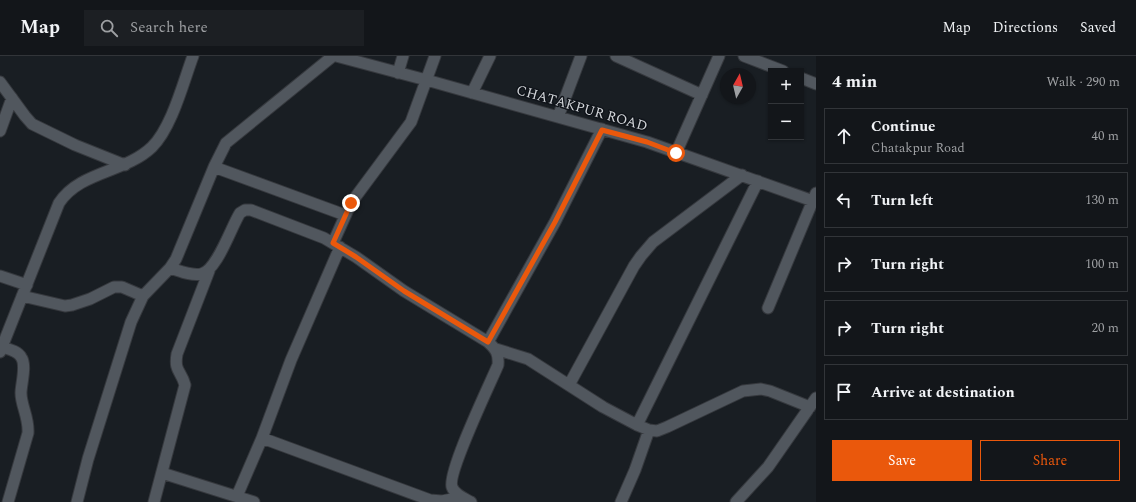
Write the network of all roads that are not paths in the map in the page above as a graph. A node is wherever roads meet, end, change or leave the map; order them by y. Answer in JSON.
{"nodes":[{"id":1,"x":194,"y":56,"type":"edge"},
{"id":2,"x":334,"y":56,"type":"edge"},
{"id":3,"x":403,"y":56,"type":"edge"},
{"id":4,"x":435,"y":56,"type":"edge"},
{"id":5,"x":490,"y":56,"type":"edge"},
{"id":6,"x":581,"y":56,"type":"edge"},
{"id":7,"x":616,"y":56,"type":"edge"},
{"id":8,"x":719,"y":56,"type":"edge"},
{"id":9,"x":745,"y":56,"type":"edge"},
{"id":10,"x":775,"y":68,"type":"edge"},
{"id":11,"x":398,"y":73,"type":"junction"},
{"id":12,"x":804,"y":79,"type":"edge"},
{"id":13,"x":426,"y":80,"type":"junction"},
{"id":14,"x":0,"y":82,"type":"edge"},
{"id":15,"x":816,"y":84,"type":"edge"},
{"id":16,"x":472,"y":93,"type":"junction"},
{"id":17,"x":702,"y":95,"type":"junction"},
{"id":18,"x":12,"y":98,"type":"junction"},
{"id":19,"x":558,"y":117,"type":"junction"},
{"id":20,"x":602,"y":130,"type":"junction"},
{"id":21,"x":0,"y":131,"type":"edge"},
{"id":22,"x":676,"y":153,"type":"junction"},
{"id":23,"x":125,"y":165,"type":"junction"},
{"id":24,"x":214,"y":167,"type":"junction"},
{"id":25,"x":742,"y":175,"type":"junction"},
{"id":26,"x":758,"y":181,"type":"junction"},
{"id":27,"x":815,"y":198,"type":"edge"},
{"id":28,"x":345,"y":215,"type":"junction"},
{"id":29,"x":337,"y":245,"type":"junction"},
{"id":30,"x":170,"y":268,"type":"junction"},
{"id":31,"x":209,"y":271,"type":"junction"},
{"id":32,"x":0,"y":276,"type":"edge"},
{"id":33,"x":26,"y":285,"type":"junction"},
{"id":34,"x":22,"y":296,"type":"junction"},
{"id":35,"x":143,"y":296,"type":"junction"},
{"id":36,"x":768,"y":308,"type":"dead end"},
{"id":37,"x":492,"y":345,"type":"junction"},
{"id":38,"x":1,"y":350,"type":"edge"},
{"id":39,"x":569,"y":385,"type":"junction"},
{"id":40,"x":813,"y":402,"type":"edge"},
{"id":41,"x":637,"y":425,"type":"junction"},
{"id":42,"x":649,"y":430,"type":"junction"},
{"id":43,"x":262,"y":438,"type":"junction"},
{"id":44,"x":162,"y":472,"type":"junction"},
{"id":45,"x":237,"y":496,"type":"junction"},
{"id":46,"x":466,"y":500,"type":"edge"},
{"id":47,"x":8,"y":502,"type":"edge"},
{"id":48,"x":77,"y":502,"type":"edge"},
{"id":49,"x":154,"y":502,"type":"edge"},
{"id":50,"x":254,"y":502,"type":"edge"},
{"id":51,"x":621,"y":502,"type":"edge"},
{"id":52,"x":736,"y":502,"type":"edge"}],
"edges":[{"from":1,"to":23,"type":"street"},
{"from":2,"to":11,"type":"street","name":"CHATAKPUR ROAD"},
{"from":2,"to":24,"type":"street"},
{"from":3,"to":11,"type":"street"},
{"from":4,"to":13,"type":"street"},
{"from":5,"to":16,"type":"street"},
{"from":6,"to":19,"type":"street"},
{"from":7,"to":17,"type":"street"},
{"from":8,"to":17,"type":"street"},
{"from":9,"to":10,"type":"street"},
{"from":11,"to":13,"type":"street","name":"CHATAKPUR ROAD"},
{"from":12,"to":15,"type":"street"},
{"from":13,"to":16,"type":"street","name":"CHATAKPUR ROAD"},
{"from":13,"to":28,"type":"street"},
{"from":14,"to":18,"type":"street"},
{"from":16,"to":19,"type":"street","name":"CHATAKPUR ROAD"},
{"from":17,"to":22,"type":"street"},
{"from":18,"to":21,"type":"street"},
{"from":18,"to":23,"type":"street"},
{"from":19,"to":20,"type":"street","name":"CHATAKPUR ROAD"},
{"from":20,"to":22,"type":"street","name":"CHATAKPUR ROAD"},
{"from":20,"to":37,"type":"street"},
{"from":22,"to":25,"type":"street","name":"CHATAKPUR ROAD"},
{"from":23,"to":33,"type":"street"},
{"from":24,"to":28,"type":"street"},
{"from":24,"to":30,"type":"street"},
{"from":25,"to":26,"type":"street","name":"CHATAKPUR ROAD"},
{"from":25,"to":39,"type":"street"},
{"from":26,"to":27,"type":"street","name":"CHATAKPUR ROAD"},
{"from":26,"to":41,"type":"street"},
{"from":27,"to":36,"type":"street"},
{"from":28,"to":29,"type":"street"},
{"from":29,"to":31,"type":"street"},
{"from":29,"to":37,"type":"street"},
{"from":29,"to":43,"type":"street"},
{"from":30,"to":31,"type":"street"},
{"from":30,"to":35,"type":"street"},
{"from":31,"to":44,"type":"street"},
{"from":32,"to":33,"type":"street"},
{"from":33,"to":34,"type":"street"},
{"from":34,"to":35,"type":"street"},
{"from":34,"to":38,"type":"street"},
{"from":35,"to":48,"type":"street"},
{"from":37,"to":39,"type":"street"},
{"from":37,"to":46,"type":"street"},
{"from":38,"to":47,"type":"street"},
{"from":39,"to":41,"type":"street"},
{"from":40,"to":42,"type":"street"},
{"from":40,"to":52,"type":"street"},
{"from":41,"to":42,"type":"street"},
{"from":42,"to":51,"type":"street"},
{"from":43,"to":45,"type":"street"},
{"from":43,"to":46,"type":"street"},
{"from":44,"to":45,"type":"street"},
{"from":44,"to":49,"type":"street"},
{"from":45,"to":50,"type":"street"}]}
